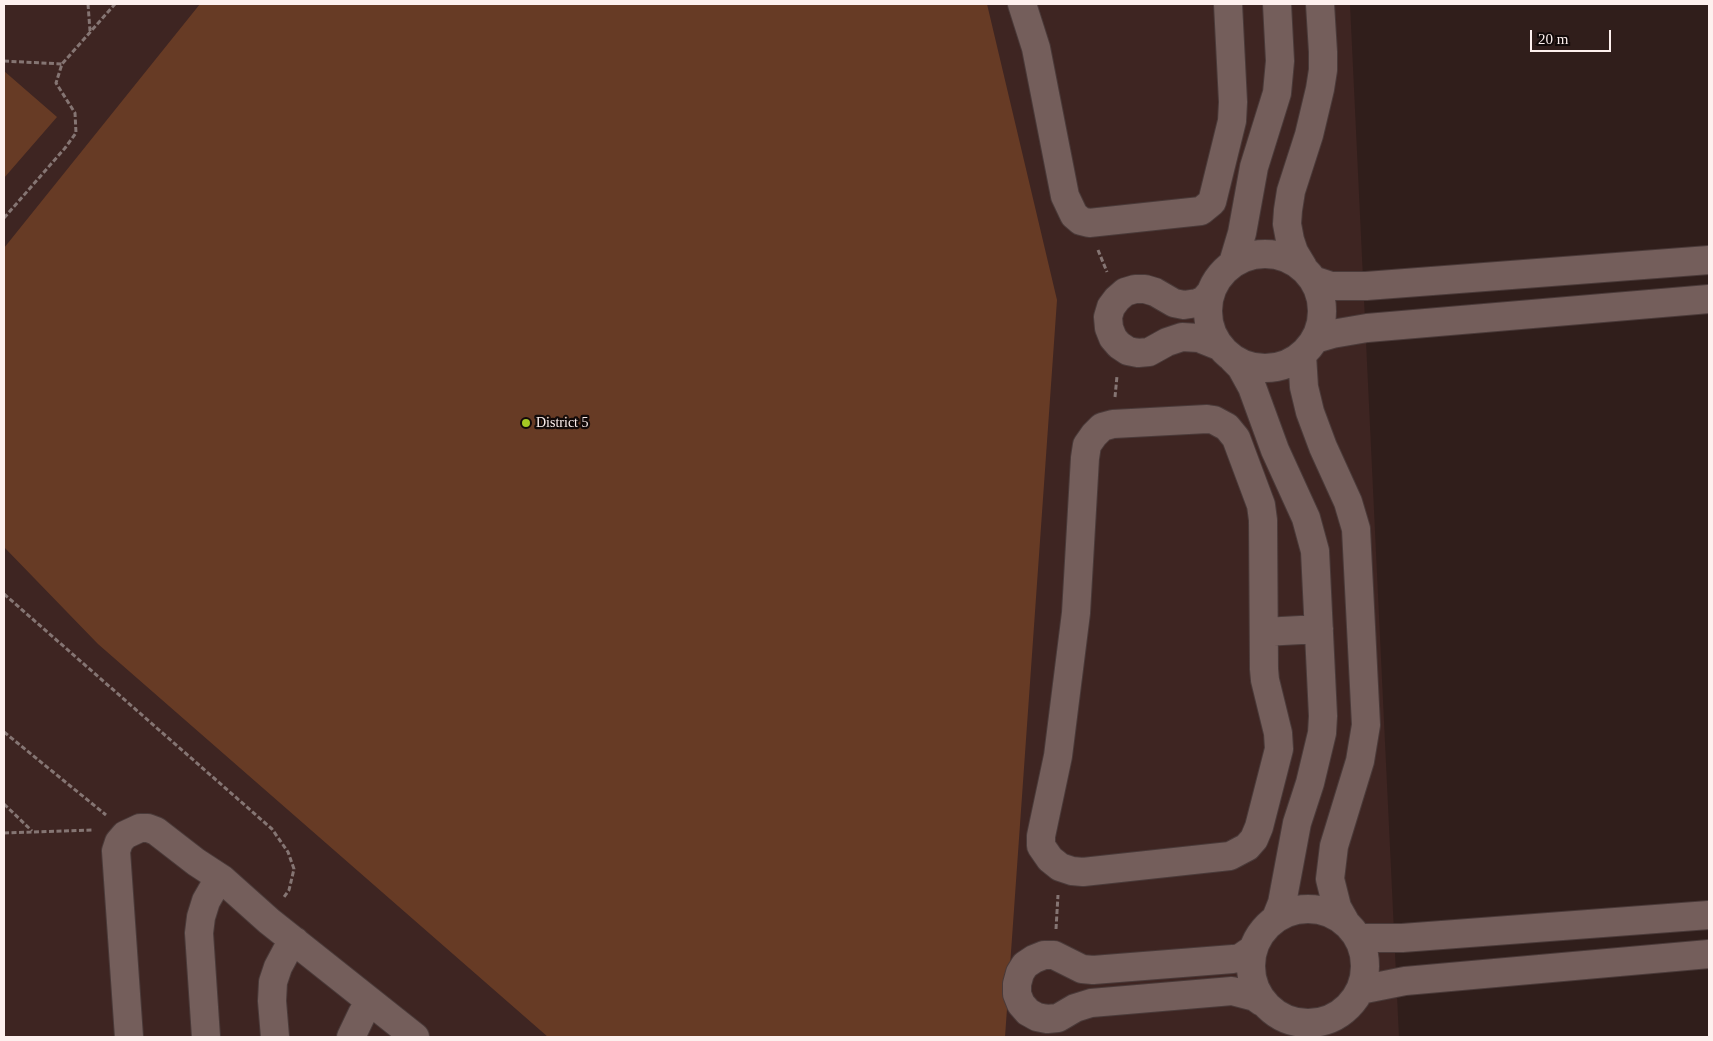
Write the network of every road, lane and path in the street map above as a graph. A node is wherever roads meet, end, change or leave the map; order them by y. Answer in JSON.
{"nodes":[{"id":1,"x":88,"y":4,"type":"edge"},
{"id":2,"x":115,"y":4,"type":"edge"},
{"id":3,"x":1022,"y":4,"type":"edge"},
{"id":4,"x":1228,"y":4,"type":"edge"},
{"id":5,"x":1277,"y":4,"type":"edge"},
{"id":6,"x":1320,"y":4,"type":"edge"},
{"id":7,"x":90,"y":31,"type":"junction"},
{"id":8,"x":4,"y":61,"type":"edge"},
{"id":9,"x":62,"y":64,"type":"junction"},
{"id":10,"x":4,"y":218,"type":"edge"},
{"id":11,"x":1088,"y":223,"type":"junction"},
{"id":12,"x":1709,"y":260,"type":"edge"},
{"id":13,"x":1233,"y":263,"type":"junction"},
{"id":14,"x":1309,"y":274,"type":"junction"},
{"id":15,"x":1210,"y":293,"type":"junction"},
{"id":16,"x":1117,"y":299,"type":"junction"},
{"id":17,"x":1709,"y":299,"type":"edge"},
{"id":18,"x":1119,"y":346,"type":"junction"},
{"id":19,"x":1309,"y":347,"type":"junction"},
{"id":20,"x":1226,"y":353,"type":"junction"},
{"id":21,"x":1112,"y":424,"type":"junction"},
{"id":22,"x":4,"y":594,"type":"edge"},
{"id":23,"x":1319,"y":629,"type":"junction"},
{"id":24,"x":1264,"y":632,"type":"junction"},
{"id":25,"x":4,"y":732,"type":"edge"},
{"id":26,"x":4,"y":804,"type":"edge"},
{"id":27,"x":131,"y":828,"type":"junction"},
{"id":28,"x":32,"y":832,"type":"junction"},
{"id":29,"x":4,"y":833,"type":"edge"},
{"id":30,"x":1060,"y":867,"type":"junction"},
{"id":31,"x":222,"y":879,"type":"junction"},
{"id":32,"x":1709,"y":915,"type":"edge"},
{"id":33,"x":1276,"y":918,"type":"junction"},
{"id":34,"x":269,"y":921,"type":"junction"},
{"id":35,"x":1352,"y":930,"type":"junction"},
{"id":36,"x":295,"y":941,"type":"junction"},
{"id":37,"x":1253,"y":949,"type":"junction"},
{"id":38,"x":1709,"y":954,"type":"edge"},
{"id":39,"x":1054,"y":955,"type":"junction"},
{"id":40,"x":1353,"y":1000,"type":"junction"},
{"id":41,"x":371,"y":1002,"type":"junction"},
{"id":42,"x":1262,"y":1002,"type":"junction"},
{"id":43,"x":1296,"y":1030,"type":"edge"},
{"id":44,"x":129,"y":1037,"type":"edge"},
{"id":45,"x":206,"y":1037,"type":"edge"},
{"id":46,"x":275,"y":1037,"type":"edge"},
{"id":47,"x":351,"y":1037,"type":"edge"},
{"id":48,"x":415,"y":1037,"type":"edge"},
{"id":49,"x":1342,"y":1037,"type":"edge"}],
"edges":[{"from":1,"to":7,"type":"path"},
{"from":2,"to":7,"type":"path"},
{"from":3,"to":11,"type":"street"},
{"from":4,"to":11,"type":"street"},
{"from":5,"to":13,"type":"street"},
{"from":6,"to":14,"type":"street"},
{"from":7,"to":9,"type":"path"},
{"from":8,"to":9,"type":"path"},
{"from":9,"to":10,"type":"path"},
{"from":11,"to":16,"type":"path"},
{"from":12,"to":14,"type":"street"},
{"from":13,"to":14,"type":"street"},
{"from":13,"to":15,"type":"street"},
{"from":14,"to":19,"type":"street"},
{"from":15,"to":16,"type":"street"},
{"from":15,"to":20,"type":"street"},
{"from":16,"to":18,"type":"street"},
{"from":17,"to":19,"type":"street"},
{"from":18,"to":20,"type":"street"},
{"from":18,"to":21,"type":"path"},
{"from":19,"to":20,"type":"street"},
{"from":19,"to":35,"type":"street"},
{"from":20,"to":23,"type":"street"},
{"from":21,"to":24,"type":"street"},
{"from":21,"to":30,"type":"street"},
{"from":22,"to":34,"type":"path"},
{"from":23,"to":24,"type":"street"},
{"from":23,"to":33,"type":"street"},
{"from":24,"to":30,"type":"street"},
{"from":25,"to":27,"type":"path"},
{"from":26,"to":28,"type":"path"},
{"from":27,"to":28,"type":"path"},
{"from":27,"to":31,"type":"street"},
{"from":27,"to":44,"type":"street"},
{"from":28,"to":29,"type":"path"},
{"from":30,"to":39,"type":"path"},
{"from":31,"to":34,"type":"street"},
{"from":31,"to":45,"type":"street"},
{"from":32,"to":35,"type":"street"},
{"from":33,"to":35,"type":"street"},
{"from":33,"to":37,"type":"street"},
{"from":34,"to":36,"type":"street"},
{"from":35,"to":40,"type":"street"},
{"from":36,"to":41,"type":"street"},
{"from":36,"to":46,"type":"street"},
{"from":37,"to":39,"type":"street"},
{"from":37,"to":42,"type":"street"},
{"from":38,"to":40,"type":"street"},
{"from":39,"to":42,"type":"street"},
{"from":40,"to":43,"type":"street"},
{"from":40,"to":49,"type":"street"},
{"from":41,"to":47,"type":"street"},
{"from":41,"to":48,"type":"street"},
{"from":42,"to":43,"type":"street"}]}
